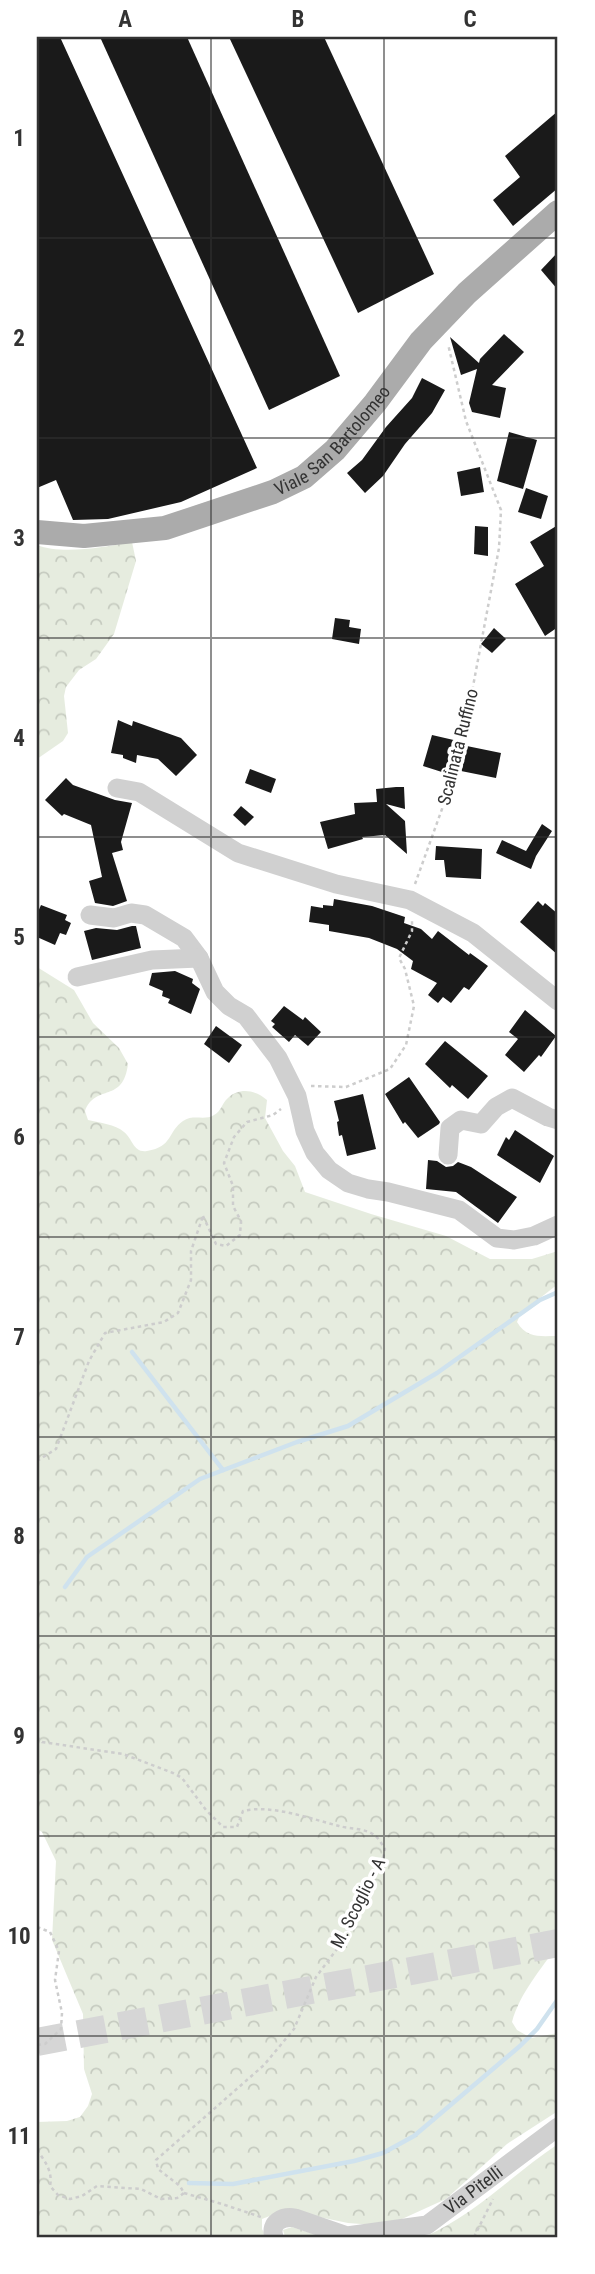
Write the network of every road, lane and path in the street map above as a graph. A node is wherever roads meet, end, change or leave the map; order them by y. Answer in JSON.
{"nodes":[{"id":1,"x":558,"y":212,"type":"edge"},
{"id":2,"x":442,"y":319,"type":"junction"},
{"id":3,"x":37,"y":532,"type":"edge"},
{"id":4,"x":117,"y":788,"type":"dead end"},
{"id":5,"x":410,"y":900,"type":"junction"},
{"id":6,"x":90,"y":915,"type":"dead end"},
{"id":7,"x":199,"y":958,"type":"junction"},
{"id":8,"x":77,"y":977,"type":"dead end"},
{"id":9,"x":558,"y":1002,"type":"edge"},
{"id":10,"x":297,"y":1096,"type":"junction"},
{"id":11,"x":558,"y":1120,"type":"edge"},
{"id":12,"x":448,"y":1155,"type":"dead end"},
{"id":13,"x":558,"y":1225,"type":"edge"},
{"id":14,"x":37,"y":1461,"type":"edge"},
{"id":15,"x":37,"y":1737,"type":"edge"},
{"id":16,"x":37,"y":1927,"type":"edge"},
{"id":17,"x":37,"y":2045,"type":"edge"},
{"id":18,"x":558,"y":2127,"type":"edge"},
{"id":19,"x":37,"y":2150,"type":"edge"},
{"id":20,"x":184,"y":2193,"type":"junction"},
{"id":21,"x":275,"y":2230,"type":"edge"}],
"edges":[{"from":1,"to":2,"type":"main road","name":"Viale San Bartolomeo"},
{"from":2,"to":3,"type":"main road","name":"Viale San Bartolomeo"},
{"from":2,"to":5,"type":"path","name":"Scalinata Ruffino"},
{"from":4,"to":5,"type":"street"},
{"from":5,"to":9,"type":"street"},
{"from":5,"to":10,"type":"path","name":"Scalinata Ruffino"},
{"from":6,"to":7,"type":"street"},
{"from":7,"to":8,"type":"street"},
{"from":7,"to":10,"type":"street"},
{"from":10,"to":13,"type":"street"},
{"from":10,"to":14,"type":"path","name":"Scalinata Ruffino"},
{"from":11,"to":12,"type":"street"},
{"from":15,"to":20,"type":"path","name":"M. Scoglio - A"},
{"from":16,"to":17,"type":"path"},
{"from":18,"to":21,"type":"street","name":"Via Pitelli"},
{"from":19,"to":20,"type":"path"},
{"from":20,"to":21,"type":"path"}]}
